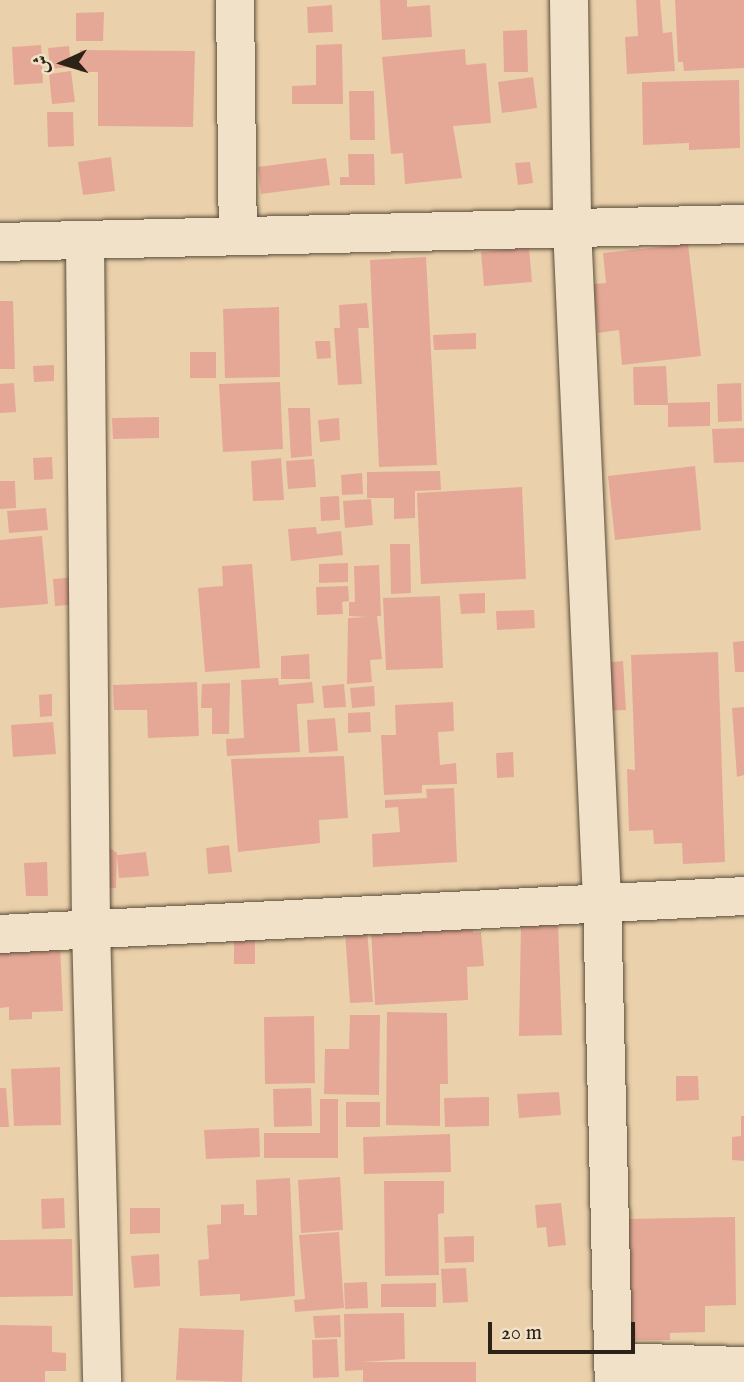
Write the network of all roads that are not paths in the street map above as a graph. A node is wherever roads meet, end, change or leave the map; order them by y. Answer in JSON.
{"nodes":[{"id":1,"x":234,"y":0,"type":"edge"},
{"id":2,"x":569,"y":0,"type":"edge"},
{"id":3,"x":744,"y":224,"type":"edge"},
{"id":4,"x":572,"y":227,"type":"junction"},
{"id":5,"x":238,"y":234,"type":"junction"},
{"id":6,"x":85,"y":241,"type":"junction"},
{"id":7,"x":0,"y":242,"type":"edge"},
{"id":8,"x":744,"y":895,"type":"edge"},
{"id":9,"x":602,"y":900,"type":"junction"},
{"id":10,"x":91,"y":926,"type":"junction"},
{"id":11,"x":0,"y":934,"type":"edge"},
{"id":12,"x":744,"y":1366,"type":"edge"},
{"id":13,"x":614,"y":1372,"type":"edge"},
{"id":14,"x":102,"y":1382,"type":"edge"}],
"edges":[{"from":1,"to":5,"type":"street"},
{"from":2,"to":4,"type":"street"},
{"from":3,"to":4,"type":"street"},
{"from":4,"to":5,"type":"street"},
{"from":4,"to":9,"type":"street"},
{"from":5,"to":6,"type":"street"},
{"from":6,"to":7,"type":"street"},
{"from":6,"to":10,"type":"street"},
{"from":8,"to":9,"type":"street"},
{"from":9,"to":10,"type":"street"},
{"from":9,"to":13,"type":"street"},
{"from":10,"to":11,"type":"street"},
{"from":10,"to":14,"type":"street"},
{"from":12,"to":13,"type":"street"}]}
